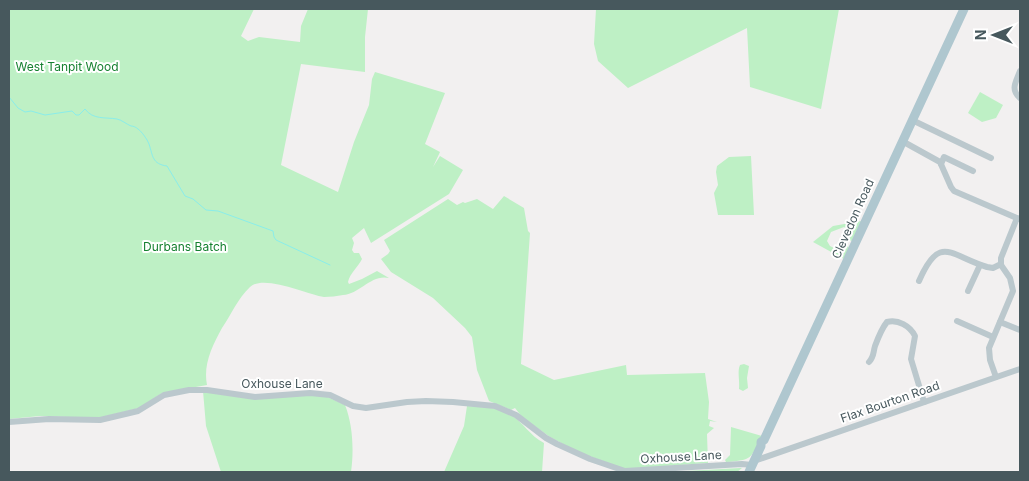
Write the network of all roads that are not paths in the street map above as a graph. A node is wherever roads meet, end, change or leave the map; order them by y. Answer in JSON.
{"nodes":[{"id":1,"x":964,"y":9,"type":"edge"},
{"id":2,"x":1020,"y":71,"type":"edge"},
{"id":3,"x":1020,"y":98,"type":"edge"},
{"id":4,"x":912,"y":120,"type":"junction"},
{"id":5,"x":902,"y":141,"type":"junction"},
{"id":6,"x":991,"y":158,"type":"dead end"},
{"id":7,"x":941,"y":164,"type":"junction"},
{"id":8,"x":973,"y":171,"type":"dead end"},
{"id":9,"x":1018,"y":219,"type":"edge"},
{"id":10,"x":1000,"y":264,"type":"junction"},
{"id":11,"x":980,"y":265,"type":"junction"},
{"id":12,"x":919,"y":278,"type":"dead end"},
{"id":13,"x":968,"y":287,"type":"dead end"},
{"id":14,"x":1013,"y":291,"type":"junction"},
{"id":15,"x":1020,"y":291,"type":"edge"},
{"id":16,"x":957,"y":321,"type":"dead end"},
{"id":17,"x":1000,"y":322,"type":"junction"},
{"id":18,"x":1020,"y":330,"type":"edge"},
{"id":19,"x":993,"y":336,"type":"junction"},
{"id":20,"x":873,"y":359,"type":"dead end"},
{"id":21,"x":1020,"y":369,"type":"edge"},
{"id":22,"x":996,"y":377,"type":"junction"},
{"id":23,"x":924,"y":402,"type":"junction"},
{"id":24,"x":9,"y":422,"type":"edge"},
{"id":25,"x":753,"y":464,"type":"edge"}],
"edges":[{"from":1,"to":4,"type":"main road","name":"Clevedon Road"},
{"from":2,"to":3,"type":"street"},
{"from":4,"to":5,"type":"main road","name":"Clevedon Road"},
{"from":4,"to":6,"type":"street"},
{"from":5,"to":7,"type":"street"},
{"from":5,"to":25,"type":"main road","name":"Clevedon Road"},
{"from":7,"to":8,"type":"street"},
{"from":7,"to":9,"type":"street"},
{"from":9,"to":10,"type":"street"},
{"from":10,"to":11,"type":"street"},
{"from":10,"to":14,"type":"street"},
{"from":11,"to":12,"type":"street"},
{"from":11,"to":13,"type":"street"},
{"from":14,"to":15,"type":"street"},
{"from":14,"to":17,"type":"street"},
{"from":16,"to":19,"type":"street"},
{"from":17,"to":18,"type":"street"},
{"from":17,"to":19,"type":"street"},
{"from":19,"to":22,"type":"street"},
{"from":20,"to":23,"type":"street"},
{"from":21,"to":22,"type":"street","name":"Flax Bourton Road"},
{"from":22,"to":23,"type":"street","name":"Flax Bourton Road"},
{"from":23,"to":25,"type":"street","name":"Flax Bourton Road"},
{"from":24,"to":25,"type":"street","name":"Oxhouse Lane"}]}
